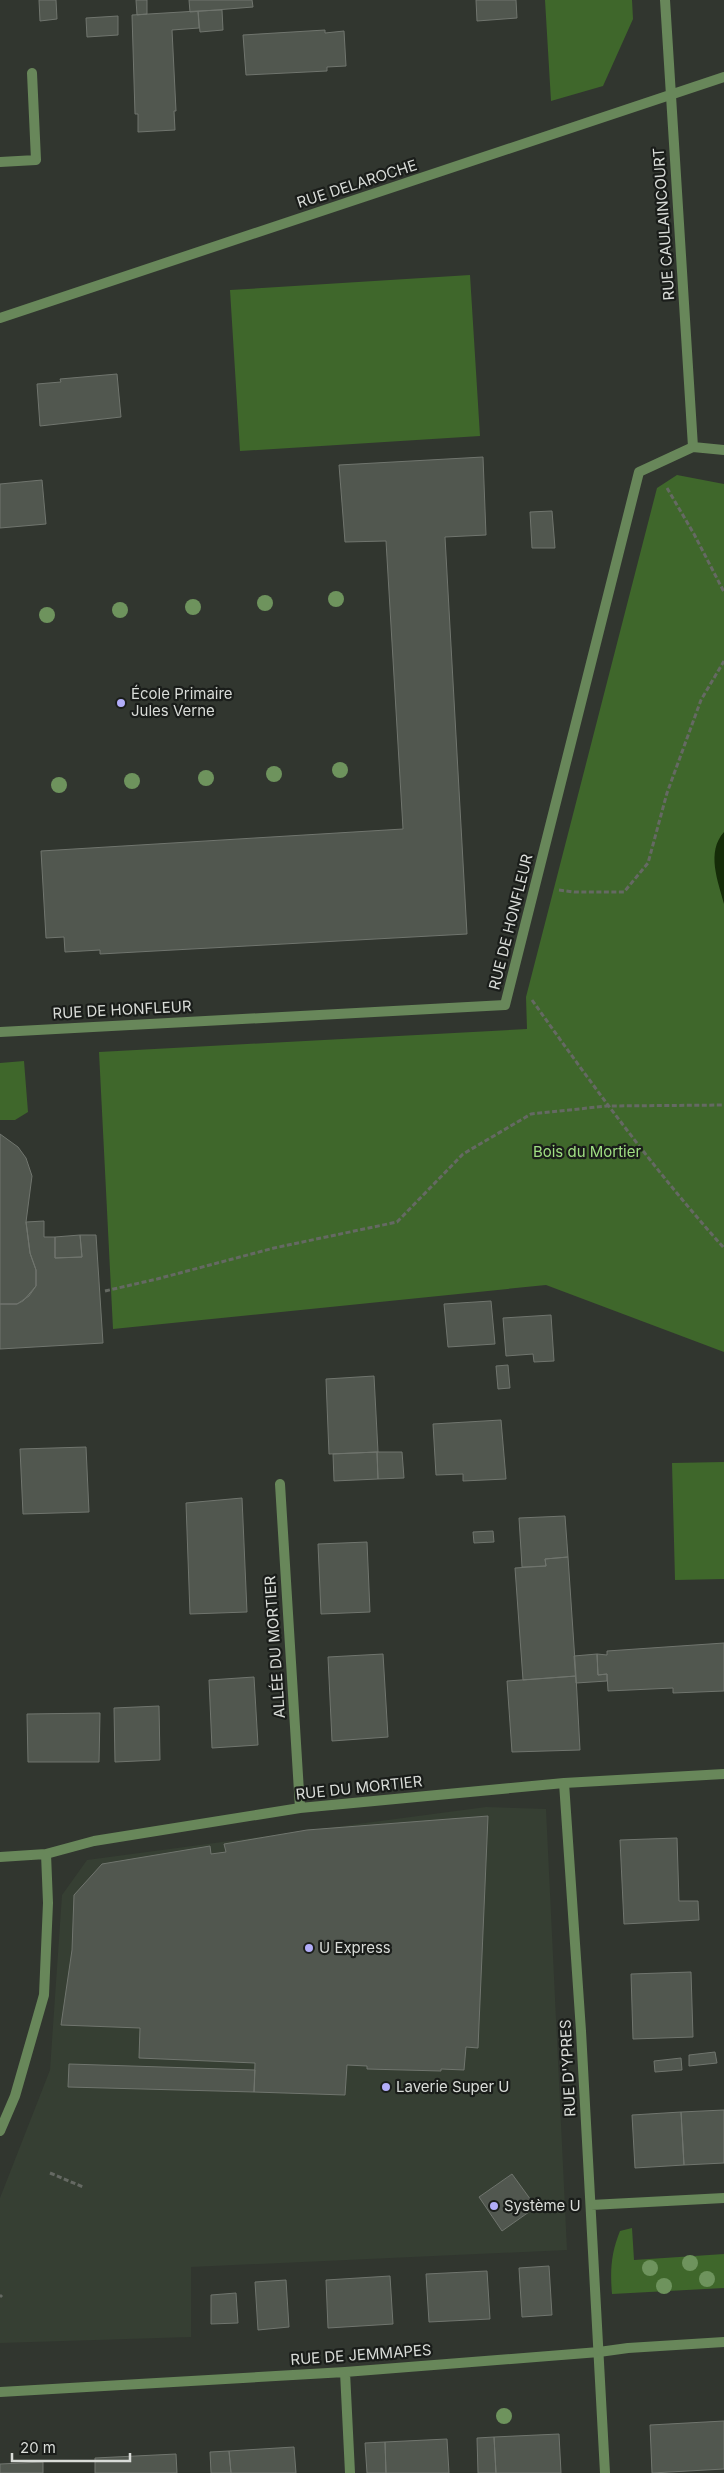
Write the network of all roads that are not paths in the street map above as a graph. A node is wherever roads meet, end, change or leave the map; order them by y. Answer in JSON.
{"nodes":[{"id":1,"x":665,"y":0,"type":"edge"},
{"id":2,"x":32,"y":73,"type":"dead end"},
{"id":3,"x":724,"y":77,"type":"edge"},
{"id":4,"x":671,"y":96,"type":"junction"},
{"id":5,"x":0,"y":162,"type":"edge"},
{"id":6,"x":0,"y":318,"type":"edge"},
{"id":7,"x":693,"y":447,"type":"junction"},
{"id":8,"x":724,"y":450,"type":"edge"},
{"id":9,"x":0,"y":1032,"type":"edge"},
{"id":10,"x":280,"y":1484,"type":"dead end"},
{"id":11,"x":724,"y":1774,"type":"edge"},
{"id":12,"x":564,"y":1783,"type":"junction"},
{"id":13,"x":300,"y":1808,"type":"junction"},
{"id":14,"x":46,"y":1854,"type":"junction"},
{"id":15,"x":0,"y":1856,"type":"edge"},
{"id":16,"x":0,"y":2131,"type":"edge"},
{"id":17,"x":724,"y":2198,"type":"edge"},
{"id":18,"x":590,"y":2205,"type":"junction"},
{"id":19,"x":724,"y":2342,"type":"edge"},
{"id":20,"x":600,"y":2352,"type":"junction"},
{"id":21,"x":345,"y":2372,"type":"junction"},
{"id":22,"x":0,"y":2392,"type":"edge"},
{"id":23,"x":350,"y":2473,"type":"edge"},
{"id":24,"x":605,"y":2473,"type":"edge"}],
"edges":[{"from":1,"to":4,"type":"street","name":"RUE CAULAINCOURT"},
{"from":2,"to":5,"type":"street"},
{"from":3,"to":4,"type":"street","name":"RUE DELAROCHE"},
{"from":4,"to":6,"type":"street","name":"RUE DELAROCHE"},
{"from":4,"to":7,"type":"street","name":"RUE CAULAINCOURT"},
{"from":7,"to":8,"type":"street"},
{"from":7,"to":9,"type":"street","name":"RUE DE HONFLEUR"},
{"from":10,"to":13,"type":"street","name":"ALLÉE DU MORTIER"},
{"from":11,"to":12,"type":"street","name":"RUE DU MORTIER"},
{"from":12,"to":13,"type":"street","name":"RUE DU MORTIER"},
{"from":12,"to":18,"type":"street","name":"RUE D'YPRES"},
{"from":13,"to":14,"type":"street","name":"RUE DU MORTIER"},
{"from":14,"to":15,"type":"street","name":"RUE DU MORTIER"},
{"from":14,"to":16,"type":"street"},
{"from":17,"to":18,"type":"street"},
{"from":18,"to":20,"type":"street","name":"RUE D'YPRES"},
{"from":19,"to":20,"type":"street","name":"RUE DE JEMMAPES"},
{"from":20,"to":21,"type":"street","name":"RUE DE JEMMAPES"},
{"from":20,"to":24,"type":"street","name":"RUE D'YPRES"},
{"from":21,"to":22,"type":"street","name":"RUE DE JEMMAPES"},
{"from":21,"to":23,"type":"street"}]}
